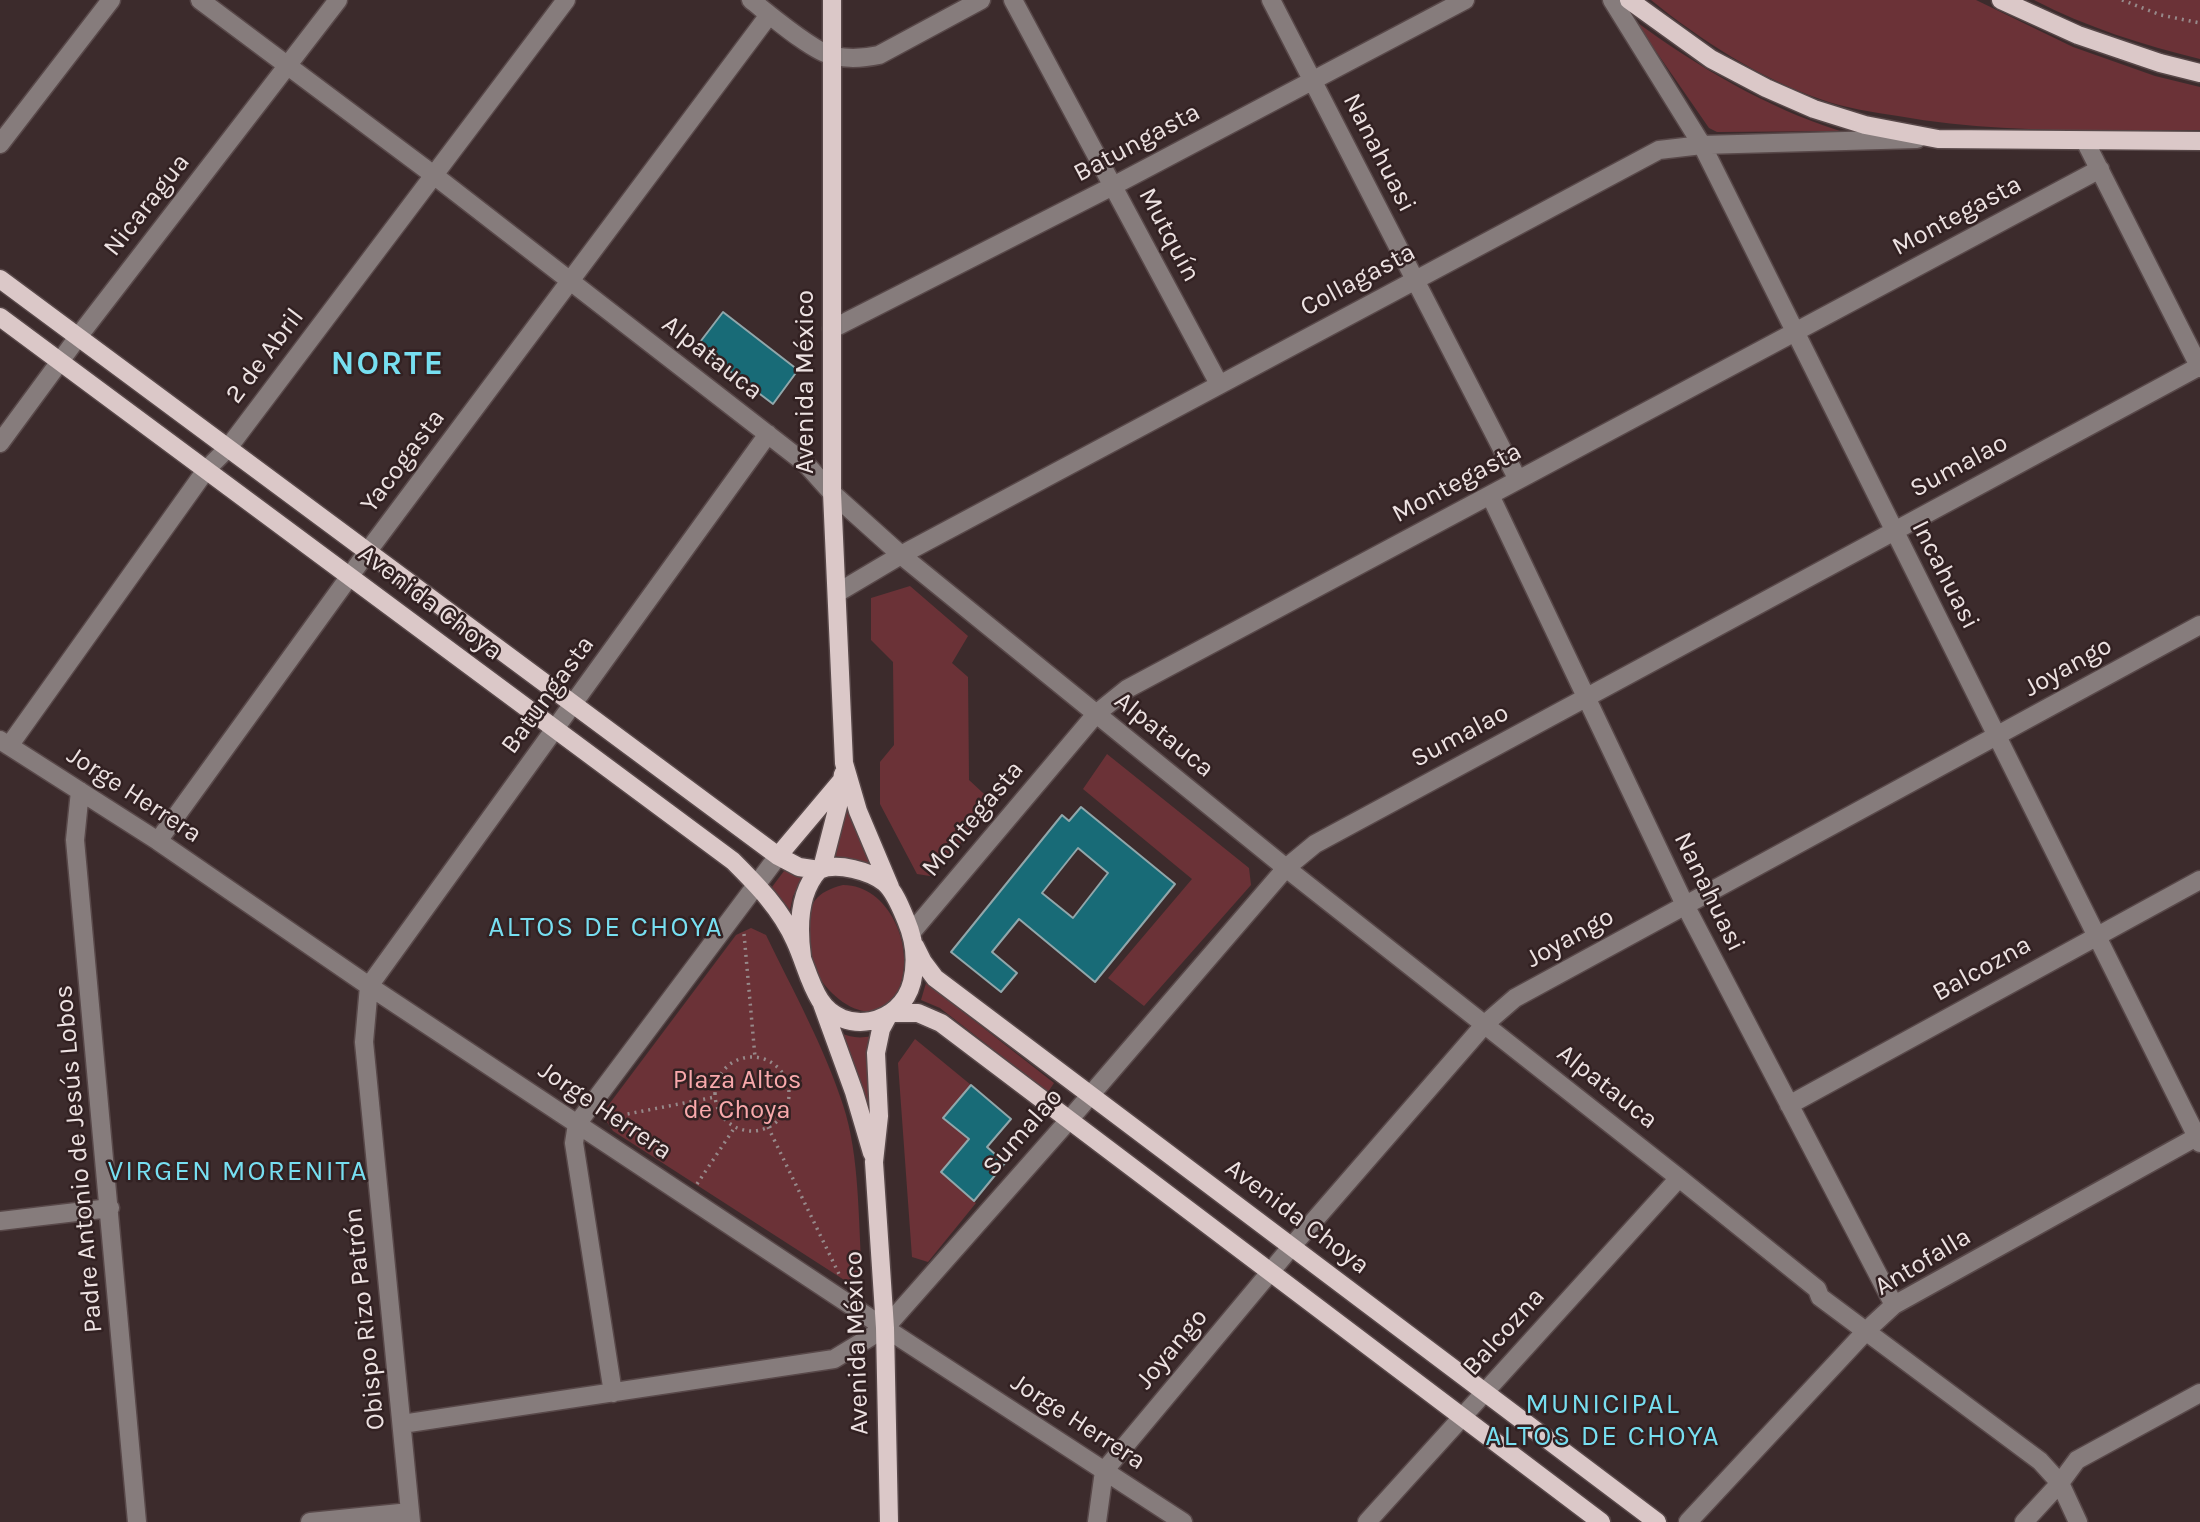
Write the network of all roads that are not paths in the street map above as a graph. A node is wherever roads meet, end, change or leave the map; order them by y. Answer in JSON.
{"nodes":[{"id":1,"x":111,"y":0,"type":"edge"},
{"id":2,"x":200,"y":0,"type":"edge"},
{"id":3,"x":338,"y":0,"type":"edge"},
{"id":4,"x":566,"y":0,"type":"edge"},
{"id":5,"x":751,"y":0,"type":"edge"},
{"id":6,"x":832,"y":0,"type":"edge"},
{"id":7,"x":981,"y":0,"type":"edge"},
{"id":8,"x":1013,"y":0,"type":"edge"},
{"id":9,"x":1270,"y":0,"type":"edge"},
{"id":10,"x":1465,"y":0,"type":"edge"},
{"id":11,"x":1612,"y":0,"type":"edge"},
{"id":12,"x":1629,"y":0,"type":"edge"},
{"id":13,"x":2001,"y":0,"type":"edge"},
{"id":14,"x":769,"y":15,"type":"junction"},
{"id":15,"x":832,"y":56,"type":"junction"},
{"id":16,"x":287,"y":66,"type":"junction"},
{"id":17,"x":2200,"y":73,"type":"edge"},
{"id":18,"x":1312,"y":81,"type":"junction"},
{"id":19,"x":1938,"y":139,"type":"junction"},
{"id":20,"x":2085,"y":141,"type":"junction"},
{"id":21,"x":2200,"y":141,"type":"edge"},
{"id":22,"x":0,"y":144,"type":"edge"},
{"id":23,"x":1702,"y":145,"type":"junction"},
{"id":24,"x":2100,"y":169,"type":"junction"},
{"id":25,"x":435,"y":176,"type":"junction"},
{"id":26,"x":1113,"y":186,"type":"junction"},
{"id":27,"x":0,"y":279,"type":"edge"},
{"id":28,"x":1415,"y":279,"type":"junction"},
{"id":29,"x":572,"y":282,"type":"junction"},
{"id":30,"x":0,"y":317,"type":"edge"},
{"id":31,"x":832,"y":329,"type":"junction"},
{"id":32,"x":1795,"y":332,"type":"junction"},
{"id":33,"x":78,"y":337,"type":"junction"},
{"id":34,"x":60,"y":361,"type":"junction"},
{"id":35,"x":2200,"y":367,"type":"edge"},
{"id":36,"x":1219,"y":384,"type":"junction"},
{"id":37,"x":768,"y":434,"type":"junction"},
{"id":38,"x":0,"y":443,"type":"edge"},
{"id":39,"x":228,"y":448,"type":"junction"},
{"id":40,"x":206,"y":470,"type":"junction"},
{"id":41,"x":1518,"y":480,"type":"junction"},
{"id":42,"x":832,"y":493,"type":"junction"},
{"id":43,"x":1490,"y":495,"type":"junction"},
{"id":44,"x":1894,"y":531,"type":"junction"},
{"id":45,"x":368,"y":551,"type":"junction"},
{"id":46,"x":901,"y":555,"type":"junction"},
{"id":47,"x":350,"y":576,"type":"junction"},
{"id":48,"x":837,"y":593,"type":"junction"},
{"id":49,"x":2200,"y":625,"type":"edge"},
{"id":50,"x":1586,"y":698,"type":"junction"},
{"id":51,"x":574,"y":705,"type":"junction"},
{"id":52,"x":1096,"y":714,"type":"junction"},
{"id":53,"x":555,"y":729,"type":"junction"},
{"id":54,"x":1997,"y":735,"type":"junction"},
{"id":55,"x":4,"y":743,"type":"edge"},
{"id":56,"x":843,"y":772,"type":"junction"},
{"id":57,"x":80,"y":791,"type":"junction"},
{"id":58,"x":158,"y":841,"type":"junction"},
{"id":59,"x":778,"y":856,"type":"junction"},
{"id":60,"x":1286,"y":868,"type":"junction"},
{"id":61,"x":821,"y":869,"type":"junction"},
{"id":62,"x":2200,"y":880,"type":"edge"},
{"id":63,"x":757,"y":885,"type":"junction"},
{"id":64,"x":891,"y":890,"type":"junction"},
{"id":65,"x":1685,"y":905,"type":"junction"},
{"id":66,"x":2097,"y":936,"type":"junction"},
{"id":67,"x":913,"y":939,"type":"junction"},
{"id":68,"x":802,"y":957,"type":"junction"},
{"id":69,"x":369,"y":986,"type":"junction"},
{"id":70,"x":820,"y":1000,"type":"junction"},
{"id":71,"x":890,"y":1015,"type":"junction"},
{"id":72,"x":1485,"y":1024,"type":"junction"},
{"id":73,"x":1090,"y":1095,"type":"junction"},
{"id":74,"x":1789,"y":1105,"type":"junction"},
{"id":75,"x":1069,"y":1120,"type":"junction"},
{"id":76,"x":577,"y":1124,"type":"junction"},
{"id":77,"x":2199,"y":1138,"type":"edge"},
{"id":78,"x":874,"y":1162,"type":"junction"},
{"id":79,"x":1679,"y":1178,"type":"junction"},
{"id":80,"x":110,"y":1208,"type":"junction"},
{"id":81,"x":0,"y":1221,"type":"edge"},
{"id":82,"x":1292,"y":1247,"type":"junction"},
{"id":83,"x":1271,"y":1273,"type":"junction"},
{"id":84,"x":1894,"y":1305,"type":"junction"},
{"id":85,"x":885,"y":1328,"type":"junction"},
{"id":86,"x":1867,"y":1330,"type":"junction"},
{"id":87,"x":1485,"y":1392,"type":"junction"},
{"id":88,"x":2200,"y":1392,"type":"edge"},
{"id":89,"x":613,"y":1393,"type":"junction"},
{"id":90,"x":1461,"y":1417,"type":"junction"},
{"id":91,"x":402,"y":1424,"type":"junction"},
{"id":92,"x":1104,"y":1471,"type":"junction"},
{"id":93,"x":2060,"y":1483,"type":"junction"},
{"id":94,"x":411,"y":1517,"type":"edge"},
{"id":95,"x":137,"y":1522,"type":"edge"},
{"id":96,"x":310,"y":1522,"type":"edge"},
{"id":97,"x":889,"y":1522,"type":"edge"},
{"id":98,"x":1097,"y":1522,"type":"edge"},
{"id":99,"x":1183,"y":1522,"type":"edge"},
{"id":100,"x":1367,"y":1522,"type":"edge"},
{"id":101,"x":1601,"y":1522,"type":"edge"},
{"id":102,"x":1657,"y":1522,"type":"edge"},
{"id":103,"x":1688,"y":1522,"type":"edge"},
{"id":104,"x":2024,"y":1522,"type":"edge"},
{"id":105,"x":2078,"y":1522,"type":"edge"}],
"edges":[{"from":1,"to":22,"type":"street"},
{"from":2,"to":16,"type":"street","name":"Alpatauca"},
{"from":3,"to":16,"type":"street","name":"Nicaragua"},
{"from":4,"to":25,"type":"street","name":"2 de Abril"},
{"from":5,"to":14,"type":"street"},
{"from":6,"to":15,"type":"main road","name":"Avenida México"},
{"from":7,"to":15,"type":"street"},
{"from":8,"to":26,"type":"street","name":"Mutquín"},
{"from":9,"to":18,"type":"street","name":"Nanahuasi"},
{"from":10,"to":18,"type":"street","name":"Batungasta"},
{"from":11,"to":23,"type":"street","name":"Incahuasi"},
{"from":12,"to":19,"type":"main road"},
{"from":13,"to":17,"type":"main road"},
{"from":14,"to":15,"type":"street"},
{"from":14,"to":29,"type":"street","name":"Yacogasta"},
{"from":15,"to":31,"type":"main road","name":"Avenida México"},
{"from":16,"to":25,"type":"street","name":"Alpatauca"},
{"from":16,"to":33,"type":"street","name":"Nicaragua"},
{"from":18,"to":26,"type":"street","name":"Batungasta"},
{"from":18,"to":28,"type":"street","name":"Nanahuasi"},
{"from":19,"to":20,"type":"main road"},
{"from":19,"to":23,"type":"street","name":"Collagasta"},
{"from":20,"to":21,"type":"main road"},
{"from":20,"to":24,"type":"street"},
{"from":23,"to":28,"type":"street","name":"Collagasta"},
{"from":23,"to":32,"type":"street","name":"Incahuasi"},
{"from":24,"to":32,"type":"street","name":"Montegasta"},
{"from":24,"to":35,"type":"street"},
{"from":25,"to":29,"type":"street","name":"Alpatauca"},
{"from":25,"to":39,"type":"street","name":"2 de Abril"},
{"from":26,"to":31,"type":"street","name":"Batungasta"},
{"from":26,"to":36,"type":"street","name":"Mutquín"},
{"from":27,"to":33,"type":"main road","name":"Avenida Choya"},
{"from":28,"to":36,"type":"street","name":"Collagasta"},
{"from":28,"to":41,"type":"street","name":"Nanahuasi"},
{"from":29,"to":37,"type":"street","name":"Alpatauca"},
{"from":29,"to":45,"type":"street","name":"Yacogasta"},
{"from":30,"to":34,"type":"main road","name":"Avenida Choya"},
{"from":31,"to":42,"type":"main road","name":"Avenida México"},
{"from":32,"to":41,"type":"street","name":"Montegasta"},
{"from":32,"to":44,"type":"street","name":"Incahuasi"},
{"from":33,"to":34,"type":"street","name":"Nicaragua"},
{"from":33,"to":39,"type":"main road","name":"Avenida Choya"},
{"from":34,"to":38,"type":"street","name":"Nicaragua"},
{"from":34,"to":40,"type":"main road","name":"Avenida Choya"},
{"from":35,"to":44,"type":"street","name":"Sumalao"},
{"from":36,"to":46,"type":"street","name":"Collagasta"},
{"from":37,"to":42,"type":"street","name":"Alpatauca"},
{"from":37,"to":51,"type":"street","name":"Batungasta"},
{"from":39,"to":40,"type":"street","name":"2 de Abril"},
{"from":39,"to":45,"type":"main road","name":"Avenida Choya"},
{"from":40,"to":47,"type":"main road","name":"Avenida Choya"},
{"from":40,"to":55,"type":"street","name":"2 de Abril"},
{"from":41,"to":43,"type":"street","name":"Montegasta"},
{"from":42,"to":46,"type":"street","name":"Alpatauca"},
{"from":42,"to":48,"type":"main road","name":"Avenida México"},
{"from":43,"to":50,"type":"street","name":"Nanahuasi"},
{"from":43,"to":52,"type":"street","name":"Montegasta"},
{"from":44,"to":50,"type":"street","name":"Sumalao"},
{"from":44,"to":54,"type":"street","name":"Incahuasi"},
{"from":45,"to":47,"type":"street","name":"Yacogasta"},
{"from":45,"to":51,"type":"main road","name":"Avenida Choya"},
{"from":46,"to":48,"type":"street","name":"Collagasta"},
{"from":46,"to":52,"type":"street","name":"Alpatauca"},
{"from":47,"to":53,"type":"main road","name":"Avenida Choya"},
{"from":47,"to":58,"type":"street","name":"Yacogasta"},
{"from":48,"to":56,"type":"main road","name":"Avenida México"},
{"from":49,"to":54,"type":"street","name":"Joyango"},
{"from":50,"to":60,"type":"street","name":"Sumalao"},
{"from":50,"to":65,"type":"street","name":"Nanahuasi"},
{"from":51,"to":53,"type":"street","name":"Batungasta"},
{"from":51,"to":59,"type":"main road","name":"Avenida Choya"},
{"from":52,"to":60,"type":"street","name":"Alpatauca"},
{"from":52,"to":67,"type":"street","name":"Montegasta"},
{"from":53,"to":63,"type":"main road","name":"Avenida Choya"},
{"from":53,"to":69,"type":"street","name":"Batungasta"},
{"from":54,"to":65,"type":"street","name":"Joyango"},
{"from":54,"to":66,"type":"street","name":"Incahuasi"},
{"from":55,"to":57,"type":"street","name":"Jorge Herrera"},
{"from":56,"to":59,"type":"main road"},
{"from":56,"to":61,"type":"main road","name":"Avenida México"},
{"from":56,"to":64,"type":"main road","name":"Avenida México"},
{"from":57,"to":58,"type":"street","name":"Jorge Herrera"},
{"from":57,"to":80,"type":"street","name":"Padre Antonio de Jesús Lobos"},
{"from":58,"to":69,"type":"street","name":"Jorge Herrera"},
{"from":59,"to":61,"type":"main road","name":"Avenida Choya"},
{"from":59,"to":63,"type":"street"},
{"from":60,"to":72,"type":"street","name":"Alpatauca"},
{"from":60,"to":73,"type":"street","name":"Sumalao"},
{"from":61,"to":64,"type":"main road"},
{"from":61,"to":68,"type":"main road"},
{"from":62,"to":66,"type":"street","name":"Balcozna"},
{"from":63,"to":68,"type":"main road","name":"Avenida Choya"},
{"from":63,"to":76,"type":"street"},
{"from":64,"to":67,"type":"main road"},
{"from":65,"to":72,"type":"street","name":"Joyango"},
{"from":65,"to":74,"type":"street","name":"Nanahuasi"},
{"from":66,"to":74,"type":"street","name":"Balcozna"},
{"from":66,"to":77,"type":"street","name":"Incahuasi"},
{"from":67,"to":71,"type":"main road"},
{"from":67,"to":73,"type":"main road","name":"Avenida Choya"},
{"from":68,"to":70,"type":"main road"},
{"from":69,"to":76,"type":"street","name":"Jorge Herrera"},
{"from":69,"to":91,"type":"street","name":"Obispo Rizo Patrón"},
{"from":70,"to":71,"type":"main road"},
{"from":70,"to":78,"type":"main road","name":"Avenida México"},
{"from":71,"to":75,"type":"main road"},
{"from":71,"to":78,"type":"main road","name":"Avenida México"},
{"from":72,"to":79,"type":"street","name":"Alpatauca"},
{"from":72,"to":82,"type":"street","name":"Joyango"},
{"from":73,"to":75,"type":"street","name":"Sumalao"},
{"from":73,"to":82,"type":"main road","name":"Avenida Choya"},
{"from":74,"to":84,"type":"street","name":"Nanahuasi"},
{"from":75,"to":83,"type":"main road"},
{"from":75,"to":85,"type":"street","name":"Sumalao"},
{"from":76,"to":85,"type":"street","name":"Jorge Herrera"},
{"from":76,"to":89,"type":"street"},
{"from":77,"to":84,"type":"street","name":"Antofalla"},
{"from":78,"to":85,"type":"main road","name":"Avenida México"},
{"from":79,"to":86,"type":"street","name":"Alpatauca"},
{"from":79,"to":87,"type":"street","name":"Balcozna"},
{"from":80,"to":81,"type":"street"},
{"from":80,"to":95,"type":"street","name":"Padre Antonio de Jesús Lobos"},
{"from":82,"to":83,"type":"street","name":"Joyango"},
{"from":82,"to":87,"type":"main road","name":"Avenida Choya"},
{"from":83,"to":90,"type":"main road"},
{"from":83,"to":92,"type":"street","name":"Joyango"},
{"from":84,"to":86,"type":"street","name":"Antofalla"},
{"from":85,"to":89,"type":"street","name":"Sumalao"},
{"from":85,"to":92,"type":"street","name":"Jorge Herrera"},
{"from":85,"to":97,"type":"main road","name":"Avenida México"},
{"from":86,"to":93,"type":"street","name":"Alpatauca"},
{"from":86,"to":103,"type":"street","name":"Antofalla"},
{"from":87,"to":90,"type":"street","name":"Balcozna"},
{"from":87,"to":102,"type":"main road","name":"Avenida Choya"},
{"from":88,"to":93,"type":"street"},
{"from":89,"to":91,"type":"street","name":"Sumalao"},
{"from":90,"to":100,"type":"street","name":"Balcozna"},
{"from":90,"to":101,"type":"main road"},
{"from":91,"to":94,"type":"street","name":"Obispo Rizo Patrón"},
{"from":92,"to":98,"type":"street"},
{"from":92,"to":99,"type":"street","name":"Jorge Herrera"},
{"from":93,"to":104,"type":"street"},
{"from":93,"to":105,"type":"street","name":"Alpatauca"},
{"from":94,"to":96,"type":"street"}]}
